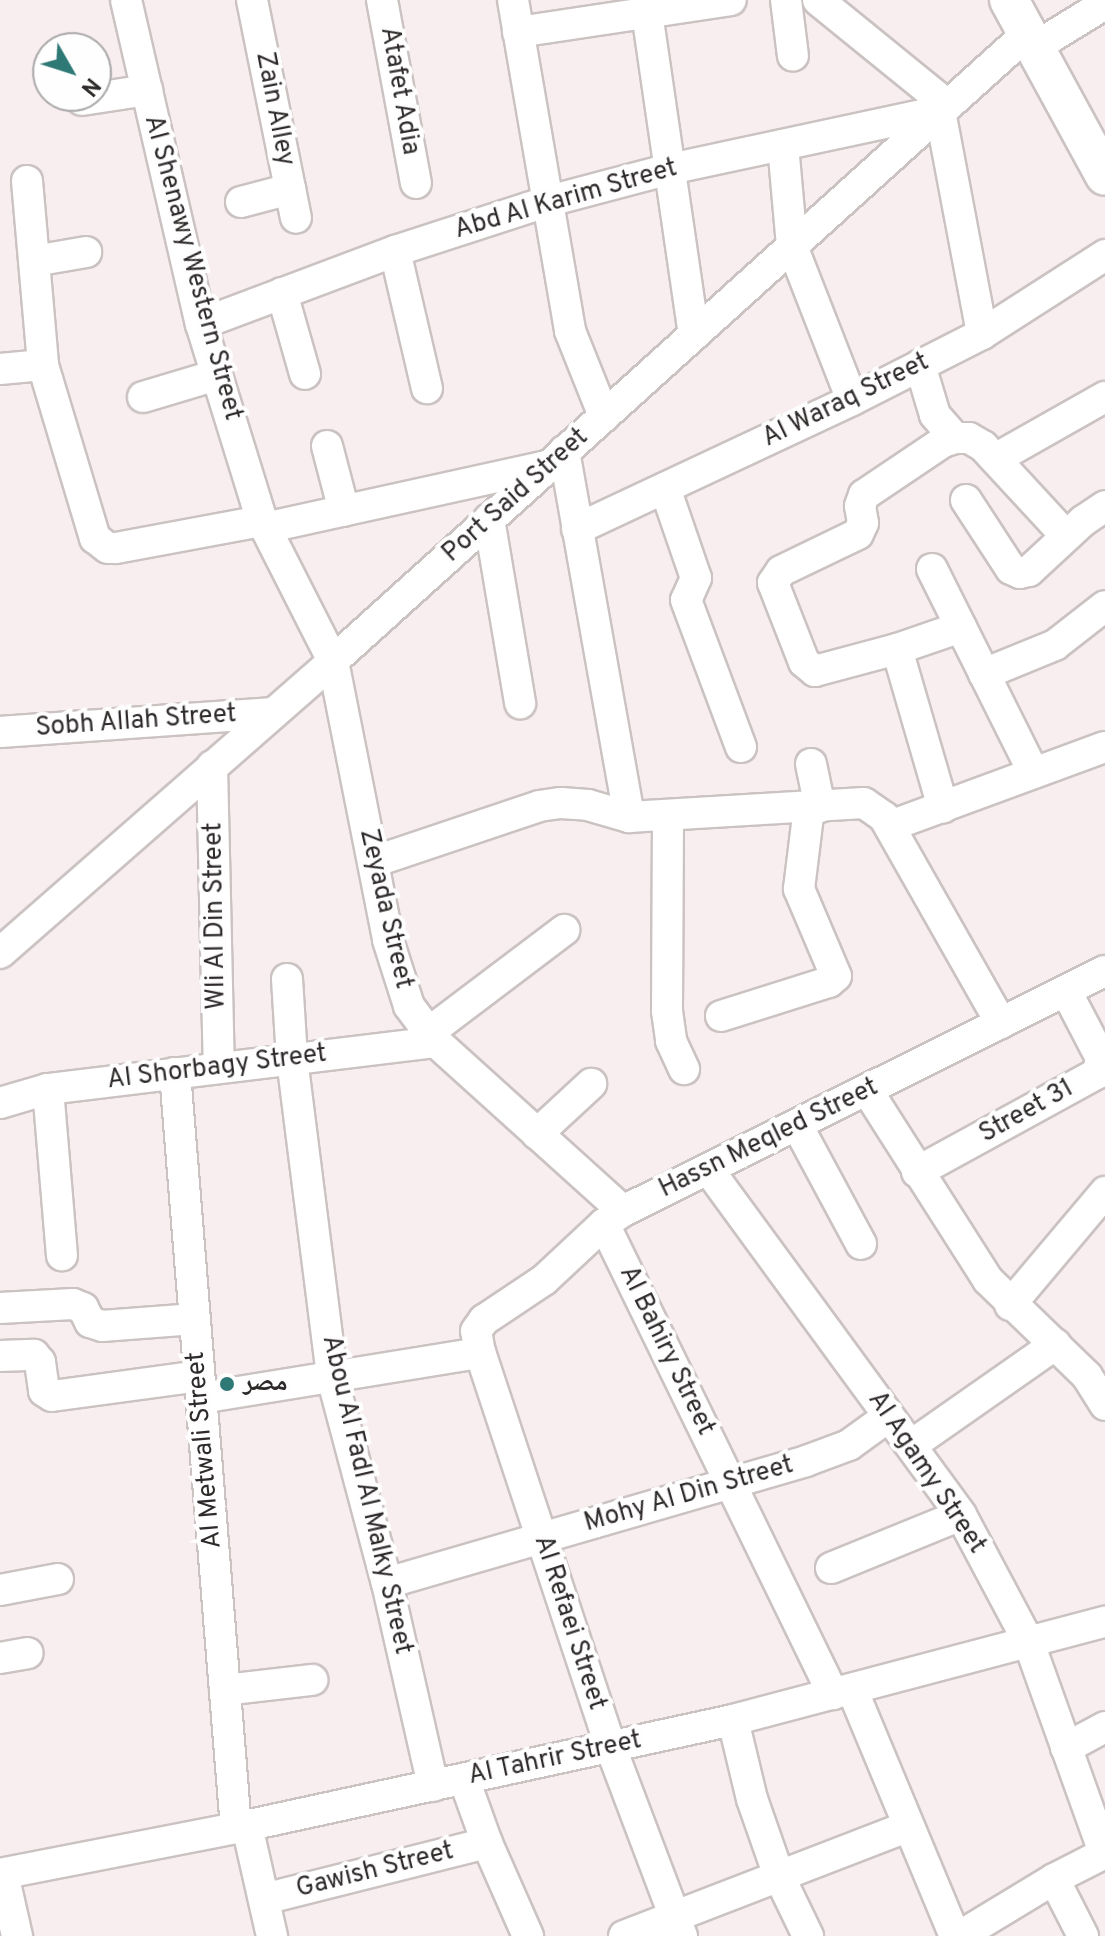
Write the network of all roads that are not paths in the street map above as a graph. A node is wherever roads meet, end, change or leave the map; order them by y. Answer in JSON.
{"nodes":[{"id":1,"x":252,"y":0,"type":"edge"},
{"id":2,"x":382,"y":0,"type":"edge"},
{"id":3,"x":513,"y":0,"type":"edge"},
{"id":4,"x":731,"y":0,"type":"edge"},
{"id":5,"x":786,"y":0,"type":"edge"},
{"id":6,"x":818,"y":0,"type":"edge"},
{"id":7,"x":1009,"y":0,"type":"edge"},
{"id":8,"x":128,"y":1,"type":"edge"},
{"id":9,"x":1105,"y":4,"type":"edge"},
{"id":10,"x":647,"y":13,"type":"junction"},
{"id":11,"x":518,"y":32,"type":"junction"},
{"id":12,"x":1032,"y":40,"type":"junction"},
{"id":13,"x":793,"y":56,"type":"dead end"},
{"id":14,"x":147,"y":90,"type":"junction"},
{"id":15,"x":112,"y":95,"type":"edge"},
{"id":16,"x":944,"y":108,"type":"junction"},
{"id":17,"x":783,"y":145,"type":"junction"},
{"id":18,"x":1101,"y":157,"type":"edge"},
{"id":19,"x":670,"y":169,"type":"junction"},
{"id":20,"x":27,"y":181,"type":"dead end"},
{"id":21,"x":416,"y":183,"type":"dead end"},
{"id":22,"x":549,"y":201,"type":"junction"},
{"id":23,"x":241,"y":202,"type":"dead end"},
{"id":24,"x":792,"y":246,"type":"junction"},
{"id":25,"x":395,"y":251,"type":"junction"},
{"id":26,"x":86,"y":252,"type":"dead end"},
{"id":27,"x":1105,"y":255,"type":"edge"},
{"id":28,"x":34,"y":261,"type":"junction"},
{"id":29,"x":282,"y":293,"type":"junction"},
{"id":30,"x":201,"y":324,"type":"junction"},
{"id":31,"x":982,"y":334,"type":"junction"},
{"id":32,"x":694,"y":335,"type":"junction"},
{"id":33,"x":43,"y":365,"type":"junction"},
{"id":34,"x":920,"y":365,"type":"junction"},
{"id":35,"x":0,"y":369,"type":"edge"},
{"id":36,"x":305,"y":374,"type":"dead end"},
{"id":37,"x":217,"y":375,"type":"junction"},
{"id":38,"x":427,"y":388,"type":"dead end"},
{"id":39,"x":143,"y":397,"type":"dead end"},
{"id":40,"x":1105,"y":397,"type":"edge"},
{"id":41,"x":852,"y":400,"type":"junction"},
{"id":42,"x":604,"y":416,"type":"junction"},
{"id":43,"x":955,"y":438,"type":"junction"},
{"id":44,"x":327,"y":446,"type":"dead end"},
{"id":45,"x":997,"y":458,"type":"junction"},
{"id":46,"x":556,"y":459,"type":"junction"},
{"id":47,"x":665,"y":488,"type":"junction"},
{"id":48,"x":966,"y":500,"type":"dead end"},
{"id":49,"x":344,"y":511,"type":"junction"},
{"id":50,"x":489,"y":519,"type":"junction"},
{"id":51,"x":264,"y":524,"type":"junction"},
{"id":52,"x":1090,"y":526,"type":"edge"},
{"id":53,"x":577,"y":529,"type":"junction"},
{"id":54,"x":932,"y":569,"type":"dead end"},
{"id":55,"x":1105,"y":606,"type":"edge"},
{"id":56,"x":961,"y":627,"type":"junction"},
{"id":57,"x":897,"y":649,"type":"junction"},
{"id":58,"x":333,"y":661,"type":"junction"},
{"id":59,"x":984,"y":674,"type":"junction"},
{"id":60,"x":520,"y":703,"type":"dead end"},
{"id":61,"x":273,"y":713,"type":"junction"},
{"id":62,"x":0,"y":732,"type":"edge"},
{"id":63,"x":741,"y":747,"type":"dead end"},
{"id":64,"x":1105,"y":747,"type":"edge"},
{"id":65,"x":811,"y":764,"type":"dead end"},
{"id":66,"x":212,"y":766,"type":"junction"},
{"id":67,"x":1033,"y":772,"type":"junction"},
{"id":68,"x":814,"y":807,"type":"junction"},
{"id":69,"x":943,"y":807,"type":"junction"},
{"id":70,"x":629,"y":817,"type":"junction"},
{"id":71,"x":668,"y":817,"type":"junction"},
{"id":72,"x":890,"y":826,"type":"junction"},
{"id":73,"x":373,"y":862,"type":"junction"},
{"id":74,"x":564,"y":930,"type":"dead end"},
{"id":75,"x":0,"y":953,"type":"edge"},
{"id":76,"x":1105,"y":971,"type":"edge"},
{"id":77,"x":287,"y":979,"type":"dead end"},
{"id":78,"x":1066,"y":991,"type":"junction"},
{"id":79,"x":721,"y":1016,"type":"dead end"},
{"id":80,"x":1001,"y":1023,"type":"junction"},
{"id":81,"x":432,"y":1038,"type":"junction"},
{"id":82,"x":292,"y":1059,"type":"junction"},
{"id":83,"x":219,"y":1066,"type":"junction"},
{"id":84,"x":684,"y":1069,"type":"dead end"},
{"id":85,"x":175,"y":1073,"type":"junction"},
{"id":86,"x":591,"y":1084,"type":"dead end"},
{"id":87,"x":48,"y":1089,"type":"junction"},
{"id":88,"x":867,"y":1090,"type":"junction"},
{"id":89,"x":0,"y":1103,"type":"edge"},
{"id":90,"x":797,"y":1125,"type":"junction"},
{"id":91,"x":537,"y":1134,"type":"junction"},
{"id":92,"x":708,"y":1169,"type":"junction"},
{"id":93,"x":917,"y":1172,"type":"junction"},
{"id":94,"x":1105,"y":1192,"type":"edge"},
{"id":95,"x":614,"y":1217,"type":"junction"},
{"id":96,"x":861,"y":1244,"type":"dead end"},
{"id":97,"x":62,"y":1255,"type":"dead end"},
{"id":98,"x":1010,"y":1305,"type":"junction"},
{"id":99,"x":0,"y":1308,"type":"edge"},
{"id":100,"x":195,"y":1319,"type":"junction"},
{"id":101,"x":1056,"y":1344,"type":"junction"},
{"id":102,"x":480,"y":1353,"type":"junction"},
{"id":103,"x":0,"y":1356,"type":"edge"},
{"id":104,"x":1096,"y":1370,"type":"edge"},
{"id":105,"x":332,"y":1377,"type":"junction"},
{"id":106,"x":200,"y":1387,"type":"junction"},
{"id":107,"x":1105,"y":1405,"type":"edge"},
{"id":108,"x":889,"y":1416,"type":"junction"},
{"id":109,"x":913,"y":1444,"type":"junction"},
{"id":110,"x":731,"y":1483,"type":"junction"},
{"id":111,"x":961,"y":1515,"type":"junction"},
{"id":112,"x":541,"y":1539,"type":"junction"},
{"id":113,"x":831,"y":1568,"type":"dead end"},
{"id":114,"x":58,"y":1579,"type":"dead end"},
{"id":115,"x":387,"y":1583,"type":"junction"},
{"id":116,"x":0,"y":1590,"type":"edge"},
{"id":117,"x":1105,"y":1622,"type":"edge"},
{"id":118,"x":1029,"y":1643,"type":"junction"},
{"id":119,"x":312,"y":1680,"type":"dead end"},
{"id":120,"x":225,"y":1690,"type":"junction"},
{"id":121,"x":842,"y":1692,"type":"junction"},
{"id":122,"x":733,"y":1720,"type":"junction"},
{"id":123,"x":1105,"y":1727,"type":"edge"},
{"id":124,"x":611,"y":1748,"type":"junction"},
{"id":125,"x":1066,"y":1748,"type":"junction"},
{"id":126,"x":464,"y":1779,"type":"junction"},
{"id":127,"x":433,"y":1786,"type":"junction"},
{"id":128,"x":909,"y":1826,"type":"junction"},
{"id":129,"x":242,"y":1827,"type":"junction"},
{"id":130,"x":487,"y":1843,"type":"junction"},
{"id":131,"x":1104,"y":1853,"type":"edge"},
{"id":132,"x":1,"y":1874,"type":"edge"},
{"id":133,"x":779,"y":1876,"type":"junction"},
{"id":134,"x":1054,"y":1879,"type":"junction"},
{"id":135,"x":264,"y":1899,"type":"junction"},
{"id":136,"x":679,"y":1926,"type":"edge"},
{"id":137,"x":17,"y":1936,"type":"edge"},
{"id":138,"x":272,"y":1936,"type":"edge"},
{"id":139,"x":528,"y":1936,"type":"edge"},
{"id":140,"x":624,"y":1936,"type":"edge"},
{"id":141,"x":808,"y":1936,"type":"edge"},
{"id":142,"x":958,"y":1936,"type":"edge"},
{"id":143,"x":1083,"y":1936,"type":"edge"}],
"edges":[{"from":1,"to":23,"type":"street","name":"Zain Alley"},
{"from":2,"to":21,"type":"street","name":"Atafet Adia"},
{"from":3,"to":11,"type":"street"},
{"from":4,"to":10,"type":"street"},
{"from":5,"to":13,"type":"street"},
{"from":6,"to":16,"type":"street"},
{"from":7,"to":12,"type":"street"},
{"from":8,"to":14,"type":"street","name":"Al Shenawy Western Street"},
{"from":9,"to":12,"type":"street","name":"Port Said Street"},
{"from":10,"to":11,"type":"street"},
{"from":10,"to":19,"type":"street"},
{"from":11,"to":22,"type":"street"},
{"from":12,"to":16,"type":"street","name":"Port Said Street"},
{"from":12,"to":18,"type":"street"},
{"from":14,"to":15,"type":"street"},
{"from":14,"to":30,"type":"street","name":"Al Shenawy Western Street"},
{"from":16,"to":17,"type":"street","name":"Abd Al Karim Street"},
{"from":16,"to":24,"type":"street","name":"Port Said Street"},
{"from":16,"to":31,"type":"street"},
{"from":17,"to":19,"type":"street","name":"Abd Al Karim Street"},
{"from":17,"to":24,"type":"street"},
{"from":19,"to":22,"type":"street","name":"Abd Al Karim Street"},
{"from":19,"to":32,"type":"street"},
{"from":20,"to":28,"type":"street"},
{"from":22,"to":25,"type":"street","name":"Abd Al Karim Street"},
{"from":22,"to":42,"type":"street"},
{"from":24,"to":32,"type":"street","name":"Port Said Street"},
{"from":24,"to":41,"type":"street"},
{"from":25,"to":29,"type":"street","name":"Abd Al Karim Street"},
{"from":25,"to":38,"type":"street"},
{"from":26,"to":28,"type":"street"},
{"from":27,"to":31,"type":"street","name":"Al Waraq Street"},
{"from":28,"to":33,"type":"street"},
{"from":29,"to":30,"type":"street","name":"Abd Al Karim Street"},
{"from":29,"to":36,"type":"street"},
{"from":30,"to":37,"type":"street","name":"Al Shenawy Western Street"},
{"from":31,"to":34,"type":"street","name":"Al Waraq Street"},
{"from":32,"to":42,"type":"street","name":"Port Said Street"},
{"from":33,"to":35,"type":"street"},
{"from":33,"to":51,"type":"street"},
{"from":34,"to":41,"type":"street","name":"Al Waraq Street"},
{"from":34,"to":43,"type":"street"},
{"from":37,"to":39,"type":"street"},
{"from":37,"to":51,"type":"street","name":"Al Shenawy Western Street"},
{"from":40,"to":45,"type":"street"},
{"from":41,"to":47,"type":"street","name":"Al Waraq Street"},
{"from":42,"to":46,"type":"street","name":"Port Said Street"},
{"from":43,"to":45,"type":"street"},
{"from":43,"to":57,"type":"street"},
{"from":44,"to":49,"type":"street"},
{"from":45,"to":52,"type":"street"},
{"from":46,"to":49,"type":"street"},
{"from":46,"to":50,"type":"street","name":"Port Said Street"},
{"from":46,"to":53,"type":"street"},
{"from":47,"to":53,"type":"street","name":"Al Waraq Street"},
{"from":47,"to":63,"type":"street"},
{"from":48,"to":52,"type":"street"},
{"from":49,"to":51,"type":"street"},
{"from":50,"to":58,"type":"street","name":"Port Said Street"},
{"from":50,"to":60,"type":"street"},
{"from":51,"to":58,"type":"street","name":"Al Shenawy Western Street"},
{"from":53,"to":70,"type":"street"},
{"from":54,"to":56,"type":"street"},
{"from":55,"to":59,"type":"street"},
{"from":56,"to":57,"type":"street"},
{"from":56,"to":59,"type":"street"},
{"from":57,"to":69,"type":"street"},
{"from":58,"to":61,"type":"street","name":"Port Said Street"},
{"from":58,"to":73,"type":"street","name":"Zeyada Street"},
{"from":59,"to":67,"type":"street"},
{"from":61,"to":62,"type":"street","name":"Sobh Allah Street"},
{"from":61,"to":66,"type":"street","name":"Port Said Street"},
{"from":64,"to":67,"type":"street"},
{"from":65,"to":68,"type":"street"},
{"from":66,"to":75,"type":"street","name":"Port Said Street"},
{"from":66,"to":83,"type":"street","name":"Wli Al Din Street"},
{"from":67,"to":69,"type":"street"},
{"from":68,"to":71,"type":"street"},
{"from":68,"to":72,"type":"street"},
{"from":68,"to":79,"type":"street"},
{"from":69,"to":72,"type":"street"},
{"from":70,"to":71,"type":"street"},
{"from":70,"to":73,"type":"street"},
{"from":71,"to":84,"type":"street"},
{"from":72,"to":80,"type":"street"},
{"from":73,"to":81,"type":"street","name":"Zeyada Street"},
{"from":74,"to":81,"type":"street"},
{"from":76,"to":78,"type":"street","name":"Hassn Meqled Street"},
{"from":77,"to":82,"type":"street","name":"Abou Al Fadl Al Malky Street"},
{"from":78,"to":80,"type":"street","name":"Hassn Meqled Street"},
{"from":78,"to":93,"type":"street","name":"Street 31"},
{"from":80,"to":88,"type":"street","name":"Hassn Meqled Street"},
{"from":81,"to":82,"type":"street","name":"Al Shorbagy Street"},
{"from":81,"to":91,"type":"street","name":"Zeyada Street"},
{"from":82,"to":83,"type":"street","name":"Al Shorbagy Street"},
{"from":82,"to":105,"type":"street","name":"Abou Al Fadl Al Malky Street"},
{"from":83,"to":85,"type":"street","name":"Al Shorbagy Street"},
{"from":85,"to":87,"type":"street","name":"Al Shorbagy Street"},
{"from":85,"to":100,"type":"street","name":"Al Metwali Street"},
{"from":86,"to":91,"type":"street"},
{"from":87,"to":89,"type":"street","name":"Al Shorbagy Street"},
{"from":87,"to":97,"type":"street"},
{"from":88,"to":90,"type":"street","name":"Hassn Meqled Street"},
{"from":88,"to":93,"type":"street"},
{"from":90,"to":92,"type":"street","name":"Hassn Meqled Street"},
{"from":90,"to":96,"type":"street"},
{"from":91,"to":95,"type":"street","name":"Zeyada Street"},
{"from":92,"to":95,"type":"street","name":"Hassn Meqled Street"},
{"from":92,"to":108,"type":"street","name":"Al Agamy Street"},
{"from":93,"to":98,"type":"street"},
{"from":94,"to":98,"type":"street"},
{"from":95,"to":102,"type":"street","name":"Hassn Meqled Street"},
{"from":95,"to":110,"type":"street","name":"Al Bahiry Street"},
{"from":98,"to":101,"type":"street"},
{"from":99,"to":100,"type":"street"},
{"from":100,"to":106,"type":"street","name":"Al Metwali Street"},
{"from":101,"to":104,"type":"street"},
{"from":101,"to":109,"type":"street"},
{"from":102,"to":105,"type":"street"},
{"from":102,"to":112,"type":"street","name":"Al Refaei Street"},
{"from":103,"to":106,"type":"street"},
{"from":104,"to":107,"type":"street"},
{"from":105,"to":106,"type":"street"},
{"from":105,"to":115,"type":"street","name":"Abou Al Fadl Al Malky Street"},
{"from":106,"to":120,"type":"street","name":"Al Metwali Street"},
{"from":108,"to":109,"type":"street","name":"Al Agamy Street"},
{"from":108,"to":110,"type":"street","name":"Mohy Al Din Street"},
{"from":109,"to":111,"type":"street","name":"Al Agamy Street"},
{"from":110,"to":112,"type":"street","name":"Mohy Al Din Street"},
{"from":110,"to":121,"type":"street","name":"Al Bahiry Street"},
{"from":111,"to":113,"type":"street"},
{"from":111,"to":118,"type":"street","name":"Al Agamy Street"},
{"from":112,"to":115,"type":"street","name":"Mohy Al Din Street"},
{"from":112,"to":124,"type":"street","name":"Al Refaei Street"},
{"from":114,"to":116,"type":"street"},
{"from":115,"to":127,"type":"street","name":"Abou Al Fadl Al Malky Street"},
{"from":117,"to":118,"type":"street","name":"Al Tahrir Street"},
{"from":118,"to":121,"type":"street","name":"Al Tahrir Street"},
{"from":118,"to":125,"type":"street","name":"Al Agamy Street"},
{"from":119,"to":120,"type":"street"},
{"from":120,"to":129,"type":"street","name":"Al Metwali Street"},
{"from":121,"to":122,"type":"street","name":"Al Tahrir Street"},
{"from":121,"to":128,"type":"street","name":"Al Bahiry Street"},
{"from":122,"to":124,"type":"street","name":"Al Tahrir Street"},
{"from":122,"to":133,"type":"street"},
{"from":123,"to":125,"type":"street"},
{"from":124,"to":126,"type":"street","name":"Al Tahrir Street"},
{"from":124,"to":136,"type":"street","name":"Al Refaei Street"},
{"from":125,"to":131,"type":"street","name":"Al Agamy Street"},
{"from":126,"to":127,"type":"street","name":"Al Tahrir Street"},
{"from":126,"to":130,"type":"street"},
{"from":127,"to":129,"type":"street","name":"Al Tahrir Street"},
{"from":128,"to":133,"type":"street"},
{"from":128,"to":142,"type":"street","name":"Al Bahiry Street"},
{"from":129,"to":132,"type":"street","name":"Al Tahrir Street"},
{"from":129,"to":135,"type":"street","name":"Al Metwali Street"},
{"from":130,"to":135,"type":"street","name":"Gawish Street"},
{"from":130,"to":139,"type":"street"},
{"from":131,"to":134,"type":"street"},
{"from":132,"to":137,"type":"street"},
{"from":133,"to":136,"type":"street"},
{"from":133,"to":141,"type":"street"},
{"from":134,"to":142,"type":"street"},
{"from":134,"to":143,"type":"street"},
{"from":135,"to":138,"type":"street","name":"Al Metwali Street"},
{"from":136,"to":140,"type":"street"}]}
